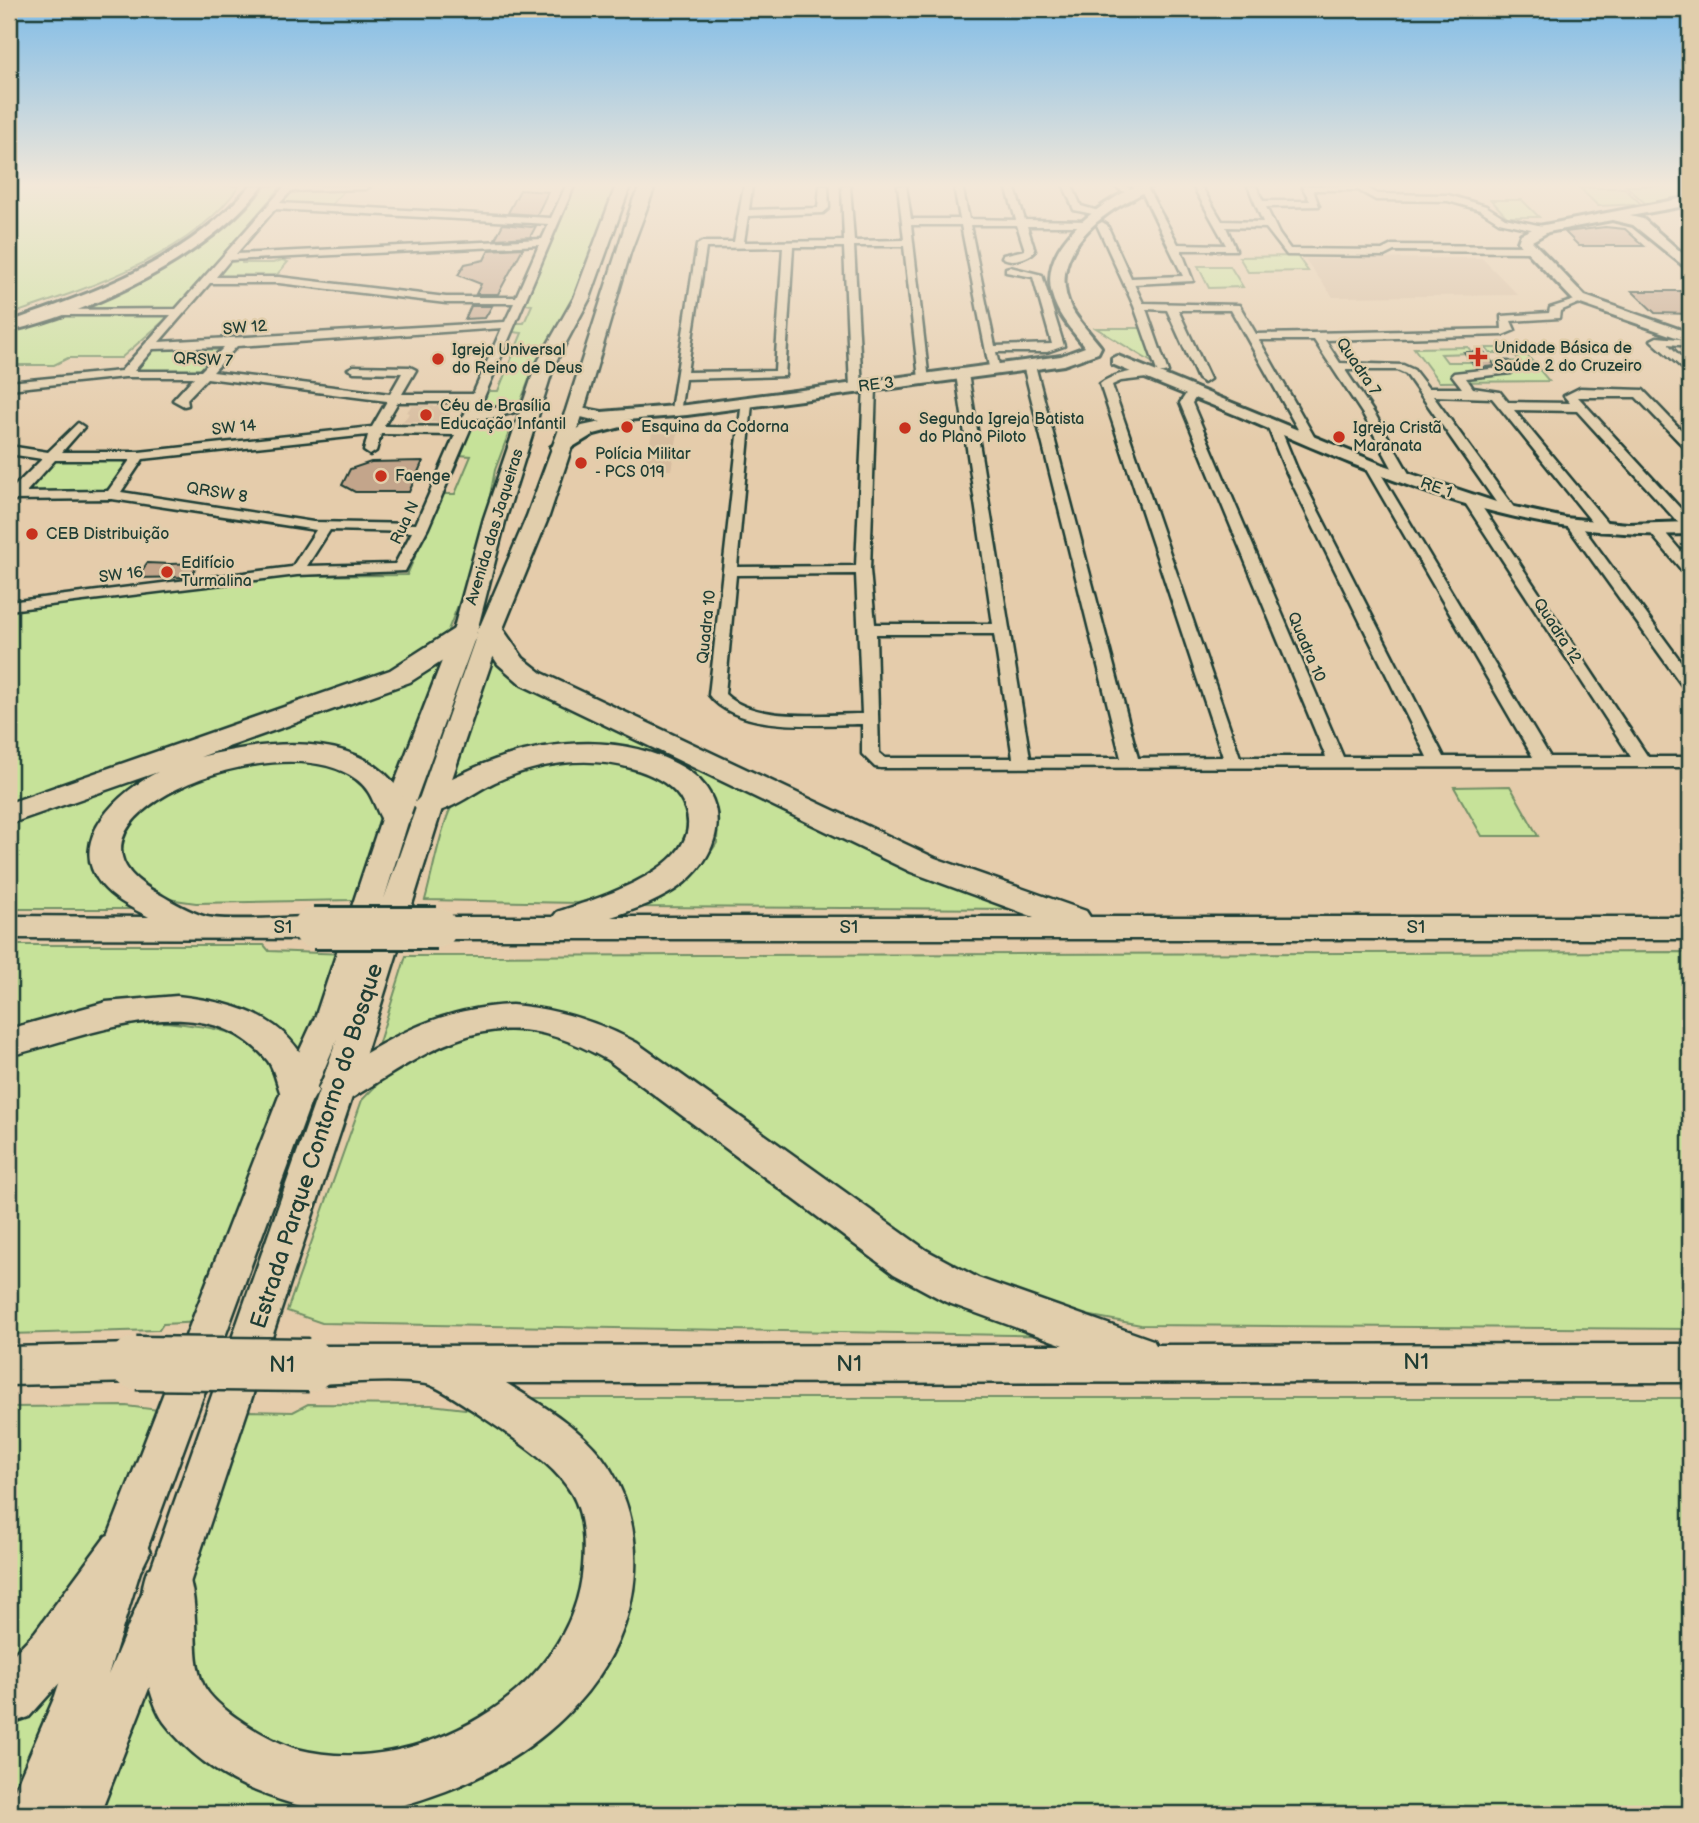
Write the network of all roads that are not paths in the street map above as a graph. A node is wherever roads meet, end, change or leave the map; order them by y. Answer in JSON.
{"nodes":[{"id":1,"x":144,"y":271,"type":"edge"},
{"id":2,"x":215,"y":271,"type":"edge"},
{"id":3,"x":287,"y":271,"type":"edge"},
{"id":4,"x":533,"y":271,"type":"edge"},
{"id":5,"x":592,"y":271,"type":"edge"},
{"id":6,"x":617,"y":271,"type":"edge"},
{"id":7,"x":697,"y":271,"type":"edge"},
{"id":8,"x":787,"y":271,"type":"edge"},
{"id":9,"x":851,"y":271,"type":"edge"},
{"id":10,"x":912,"y":271,"type":"edge"},
{"id":11,"x":975,"y":271,"type":"edge"},
{"id":12,"x":1016,"y":271,"type":"edge"},
{"id":13,"x":1058,"y":271,"type":"edge"},
{"id":14,"x":1123,"y":271,"type":"edge"},
{"id":15,"x":1184,"y":271,"type":"edge"},
{"id":16,"x":1552,"y":271,"type":"edge"},
{"id":17,"x":207,"y":280,"type":"junction"},
{"id":18,"x":279,"y":281,"type":"junction"},
{"id":19,"x":1128,"y":282,"type":"junction"},
{"id":20,"x":267,"y":295,"type":"dead end"},
{"id":21,"x":520,"y":300,"type":"junction"},
{"id":22,"x":1579,"y":302,"type":"junction"},
{"id":23,"x":1139,"y":306,"type":"junction"},
{"id":24,"x":1171,"y":306,"type":"junction"},
{"id":25,"x":53,"y":312,"type":"junction"},
{"id":26,"x":179,"y":312,"type":"junction"},
{"id":27,"x":439,"y":313,"type":"junction"},
{"id":28,"x":509,"y":325,"type":"junction"},
{"id":29,"x":9,"y":327,"type":"edge"},
{"id":30,"x":1670,"y":336,"type":"junction"},
{"id":31,"x":1317,"y":337,"type":"junction"},
{"id":32,"x":1252,"y":338,"type":"junction"},
{"id":33,"x":1690,"y":338,"type":"edge"},
{"id":34,"x":1690,"y":343,"type":"edge"},
{"id":35,"x":232,"y":345,"type":"junction"},
{"id":36,"x":149,"y":346,"type":"junction"},
{"id":37,"x":989,"y":349,"type":"junction"},
{"id":38,"x":1107,"y":350,"type":"junction"},
{"id":39,"x":1135,"y":357,"type":"joint"},
{"id":40,"x":587,"y":364,"type":"junction"},
{"id":41,"x":1505,"y":364,"type":"dead end"},
{"id":42,"x":545,"y":365,"type":"junction"},
{"id":43,"x":1029,"y":365,"type":"junction"},
{"id":44,"x":1337,"y":366,"type":"junction"},
{"id":45,"x":354,"y":369,"type":"dead end"},
{"id":46,"x":994,"y":370,"type":"junction"},
{"id":47,"x":1690,"y":372,"type":"edge"},
{"id":48,"x":1157,"y":373,"type":"junction"},
{"id":49,"x":125,"y":374,"type":"junction"},
{"id":50,"x":204,"y":374,"type":"junction"},
{"id":51,"x":962,"y":374,"type":"junction"},
{"id":52,"x":680,"y":376,"type":"junction"},
{"id":53,"x":925,"y":379,"type":"junction"},
{"id":54,"x":1199,"y":385,"type":"junction"},
{"id":55,"x":9,"y":386,"type":"edge"},
{"id":56,"x":863,"y":387,"type":"junction"},
{"id":57,"x":1425,"y":392,"type":"junction"},
{"id":58,"x":1470,"y":392,"type":"junction"},
{"id":59,"x":394,"y":398,"type":"junction"},
{"id":60,"x":477,"y":398,"type":"junction"},
{"id":61,"x":184,"y":402,"type":"dead end"},
{"id":62,"x":746,"y":403,"type":"junction"},
{"id":63,"x":534,"y":405,"type":"junction"},
{"id":64,"x":1507,"y":406,"type":"junction"},
{"id":65,"x":1580,"y":407,"type":"junction"},
{"id":66,"x":575,"y":410,"type":"junction"},
{"id":67,"x":678,"y":411,"type":"junction"},
{"id":68,"x":493,"y":414,"type":"junction"},
{"id":69,"x":470,"y":415,"type":"junction"},
{"id":70,"x":1273,"y":425,"type":"junction"},
{"id":71,"x":78,"y":427,"type":"dead end"},
{"id":72,"x":525,"y":427,"type":"junction"},
{"id":73,"x":376,"y":430,"type":"junction"},
{"id":74,"x":463,"y":431,"type":"junction"},
{"id":75,"x":1310,"y":440,"type":"junction"},
{"id":76,"x":1690,"y":446,"type":"edge"},
{"id":77,"x":560,"y":447,"type":"junction"},
{"id":78,"x":9,"y":450,"type":"edge"},
{"id":79,"x":370,"y":451,"type":"dead end"},
{"id":80,"x":51,"y":456,"type":"junction"},
{"id":81,"x":139,"y":456,"type":"junction"},
{"id":82,"x":1369,"y":464,"type":"junction"},
{"id":83,"x":1404,"y":477,"type":"junction"},
{"id":84,"x":112,"y":495,"type":"junction"},
{"id":85,"x":12,"y":496,"type":"edge"},
{"id":86,"x":503,"y":498,"type":"junction"},
{"id":87,"x":1471,"y":501,"type":"junction"},
{"id":88,"x":542,"y":502,"type":"junction"},
{"id":89,"x":1508,"y":509,"type":"junction"},
{"id":90,"x":1573,"y":524,"type":"junction"},
{"id":91,"x":326,"y":526,"type":"junction"},
{"id":92,"x":1690,"y":527,"type":"edge"},
{"id":93,"x":421,"y":528,"type":"junction"},
{"id":94,"x":1605,"y":529,"type":"junction"},
{"id":95,"x":1657,"y":531,"type":"junction"},
{"id":96,"x":403,"y":565,"type":"joint"},
{"id":97,"x":863,"y":570,"type":"junction"},
{"id":98,"x":297,"y":571,"type":"junction"},
{"id":99,"x":731,"y":571,"type":"junction"},
{"id":100,"x":1690,"y":571,"type":"edge"},
{"id":101,"x":9,"y":606,"type":"edge"},
{"id":102,"x":868,"y":629,"type":"junction"},
{"id":103,"x":1002,"y":629,"type":"junction"},
{"id":104,"x":477,"y":633,"type":"junction"},
{"id":105,"x":1690,"y":685,"type":"edge"},
{"id":106,"x":870,"y":719,"type":"junction"},
{"id":107,"x":1022,"y":762,"type":"junction"},
{"id":108,"x":1643,"y":762,"type":"junction"},
{"id":109,"x":1690,"y":762,"type":"edge"},
{"id":110,"x":1233,"y":763,"type":"junction"},
{"id":111,"x":1337,"y":763,"type":"junction"},
{"id":112,"x":1545,"y":763,"type":"junction"},
{"id":113,"x":1131,"y":764,"type":"junction"},
{"id":114,"x":1438,"y":764,"type":"junction"},
{"id":115,"x":413,"y":810,"type":"junction"},
{"id":116,"x":9,"y":814,"type":"edge"},
{"id":117,"x":9,"y":927,"type":"edge"},
{"id":118,"x":200,"y":927,"type":"junction"},
{"id":119,"x":549,"y":927,"type":"junction"},
{"id":120,"x":1097,"y":927,"type":"junction"},
{"id":121,"x":1690,"y":928,"type":"edge"},
{"id":122,"x":9,"y":1043,"type":"edge"},
{"id":123,"x":338,"y":1088,"type":"junction"},
{"id":124,"x":298,"y":1091,"type":"junction"},
{"id":125,"x":1162,"y":1362,"type":"junction"},
{"id":126,"x":1690,"y":1363,"type":"edge"},
{"id":127,"x":438,"y":1366,"type":"junction"},
{"id":128,"x":17,"y":1369,"type":"edge"},
{"id":129,"x":124,"y":1552,"type":"junction"},
{"id":130,"x":167,"y":1586,"type":"junction"},
{"id":131,"x":78,"y":1696,"type":"junction"},
{"id":132,"x":9,"y":1699,"type":"edge"},
{"id":133,"x":29,"y":1814,"type":"edge"},
{"id":134,"x":36,"y":1814,"type":"edge"},
{"id":135,"x":75,"y":1814,"type":"edge"}],
"edges":[{"from":1,"to":25,"type":"street"},
{"from":2,"to":17,"type":"street"},
{"from":3,"to":18,"type":"street"},
{"from":4,"to":21,"type":"street","name":"Rua N"},
{"from":5,"to":42,"type":"main road","name":"Avenida das Jaqueiras"},
{"from":6,"to":40,"type":"main road","name":"Avenida das Jaqueiras"},
{"from":7,"to":52,"type":"street"},
{"from":8,"to":52,"type":"street"},
{"from":9,"to":56,"type":"street"},
{"from":10,"to":53,"type":"street"},
{"from":11,"to":37,"type":"street"},
{"from":12,"to":37,"type":"street"},
{"from":13,"to":38,"type":"street"},
{"from":14,"to":19,"type":"street"},
{"from":15,"to":19,"type":"street"},
{"from":16,"to":22,"type":"street"},
{"from":17,"to":18,"type":"street"},
{"from":17,"to":26,"type":"street"},
{"from":18,"to":20,"type":"street"},
{"from":18,"to":27,"type":"street"},
{"from":19,"to":23,"type":"street"},
{"from":21,"to":27,"type":"street"},
{"from":21,"to":28,"type":"street","name":"Rua N"},
{"from":22,"to":30,"type":"street"},
{"from":22,"to":31,"type":"street","name":"Quadra 7"},
{"from":23,"to":24,"type":"street"},
{"from":23,"to":48,"type":"street"},
{"from":24,"to":32,"type":"street"},
{"from":24,"to":54,"type":"street"},
{"from":25,"to":26,"type":"street"},
{"from":25,"to":29,"type":"street"},
{"from":26,"to":36,"type":"street"},
{"from":27,"to":28,"type":"street","name":"SW 12"},
{"from":27,"to":35,"type":"street","name":"SW 12"},
{"from":28,"to":60,"type":"street","name":"Rua N"},
{"from":30,"to":33,"type":"street"},
{"from":30,"to":34,"type":"street"},
{"from":30,"to":47,"type":"street"},
{"from":31,"to":32,"type":"street"},
{"from":31,"to":44,"type":"street","name":"Quadra 7"},
{"from":32,"to":75,"type":"street"},
{"from":35,"to":36,"type":"street","name":"SW 12"},
{"from":35,"to":50,"type":"street"},
{"from":36,"to":49,"type":"street"},
{"from":37,"to":46,"type":"street"},
{"from":38,"to":39,"type":"street"},
{"from":38,"to":43,"type":"street","name":"RE 3"},
{"from":38,"to":48,"type":"street","name":"RE 1"},
{"from":39,"to":48,"type":"street","name":"RE 1"},
{"from":40,"to":42,"type":"main road"},
{"from":40,"to":66,"type":"main road","name":"Avenida das Jaqueiras"},
{"from":41,"to":58,"type":"street"},
{"from":42,"to":63,"type":"main road","name":"Avenida das Jaqueiras"},
{"from":43,"to":46,"type":"street","name":"RE 3"},
{"from":43,"to":113,"type":"street"},
{"from":44,"to":57,"type":"street"},
{"from":44,"to":83,"type":"street","name":"Quadra 7"},
{"from":45,"to":59,"type":"street"},
{"from":46,"to":51,"type":"street","name":"RE 3"},
{"from":48,"to":54,"type":"street","name":"RE 1"},
{"from":48,"to":110,"type":"street"},
{"from":49,"to":50,"type":"street","name":"QRSW 7"},
{"from":49,"to":55,"type":"street","name":"QRSW 7"},
{"from":50,"to":59,"type":"street","name":"QRSW 7"},
{"from":50,"to":61,"type":"street"},
{"from":51,"to":53,"type":"street","name":"RE 3"},
{"from":51,"to":103,"type":"street"},
{"from":52,"to":67,"type":"street"},
{"from":53,"to":56,"type":"street","name":"RE 3"},
{"from":54,"to":70,"type":"street","name":"RE 1"},
{"from":54,"to":111,"type":"street","name":"Quadra 10"},
{"from":56,"to":62,"type":"street","name":"RE 3"},
{"from":56,"to":97,"type":"street"},
{"from":57,"to":58,"type":"street"},
{"from":57,"to":89,"type":"street"},
{"from":58,"to":64,"type":"street"},
{"from":59,"to":60,"type":"street","name":"QRSW 7"},
{"from":59,"to":73,"type":"street"},
{"from":60,"to":69,"type":"street","name":"Rua N"},
{"from":62,"to":67,"type":"street","name":"RE 3"},
{"from":62,"to":99,"type":"street","name":"Quadra 10"},
{"from":63,"to":68,"type":"street"},
{"from":63,"to":72,"type":"main road","name":"Avenida das Jaqueiras"},
{"from":64,"to":65,"type":"street"},
{"from":64,"to":94,"type":"street"},
{"from":65,"to":76,"type":"street"},
{"from":65,"to":92,"type":"street"},
{"from":66,"to":67,"type":"street","name":"RE 3"},
{"from":66,"to":77,"type":"main road","name":"Avenida das Jaqueiras"},
{"from":67,"to":77,"type":"street","name":"RE 3"},
{"from":68,"to":69,"type":"street"},
{"from":68,"to":72,"type":"street"},
{"from":69,"to":74,"type":"street","name":"Rua N"},
{"from":70,"to":75,"type":"street","name":"RE 1"},
{"from":70,"to":114,"type":"street"},
{"from":71,"to":80,"type":"street"},
{"from":72,"to":86,"type":"main road","name":"Avenida das Jaqueiras"},
{"from":73,"to":74,"type":"street","name":"SW 14"},
{"from":73,"to":79,"type":"street"},
{"from":73,"to":81,"type":"street","name":"SW 14"},
{"from":74,"to":93,"type":"street","name":"Rua N"},
{"from":75,"to":82,"type":"street","name":"RE 1"},
{"from":77,"to":88,"type":"main road","name":"Avenida das Jaqueiras"},
{"from":78,"to":80,"type":"street","name":"SW 14"},
{"from":80,"to":81,"type":"street","name":"SW 14"},
{"from":80,"to":85,"type":"street"},
{"from":81,"to":84,"type":"street"},
{"from":82,"to":83,"type":"street","name":"RE 1"},
{"from":82,"to":112,"type":"street"},
{"from":83,"to":87,"type":"street","name":"RE 1"},
{"from":84,"to":85,"type":"street","name":"QRSW 8"},
{"from":84,"to":91,"type":"street","name":"QRSW 8"},
{"from":86,"to":88,"type":"main road"},
{"from":86,"to":104,"type":"main road","name":"Avenida das Jaqueiras"},
{"from":87,"to":89,"type":"street","name":"RE 1"},
{"from":87,"to":108,"type":"street","name":"Quadra 12"},
{"from":88,"to":104,"type":"main road","name":"Avenida das Jaqueiras"},
{"from":89,"to":90,"type":"street","name":"RE 1"},
{"from":90,"to":94,"type":"street","name":"RE 1"},
{"from":90,"to":105,"type":"street"},
{"from":91,"to":93,"type":"street","name":"QRSW 8"},
{"from":91,"to":98,"type":"street"},
{"from":92,"to":95,"type":"street","name":"RE 1"},
{"from":93,"to":96,"type":"street","name":"Rua N"},
{"from":94,"to":95,"type":"street","name":"RE 1"},
{"from":95,"to":100,"type":"street"},
{"from":96,"to":98,"type":"street","name":"SW 16"},
{"from":97,"to":99,"type":"street"},
{"from":97,"to":102,"type":"street"},
{"from":98,"to":101,"type":"street","name":"SW 16"},
{"from":99,"to":106,"type":"street","name":"Quadra 10"},
{"from":102,"to":103,"type":"street"},
{"from":102,"to":106,"type":"street"},
{"from":103,"to":107,"type":"street"},
{"from":104,"to":115,"type":"main road","name":"Estrada Parque Contorno do Bosque"},
{"from":104,"to":116,"type":"highway"},
{"from":104,"to":120,"type":"highway"},
{"from":106,"to":107,"type":"street"},
{"from":107,"to":113,"type":"street"},
{"from":108,"to":109,"type":"street"},
{"from":108,"to":112,"type":"street"},
{"from":110,"to":111,"type":"street"},
{"from":110,"to":113,"type":"street"},
{"from":111,"to":114,"type":"street"},
{"from":112,"to":114,"type":"street"},
{"from":115,"to":118,"type":"highway"},
{"from":115,"to":119,"type":"highway"},
{"from":115,"to":123,"type":"main road","name":"Estrada Parque Contorno do Bosque"},
{"from":115,"to":124,"type":"main road","name":"Estrada Parque Contorno do Bosque"},
{"from":117,"to":118,"type":"highway","name":"S1"},
{"from":118,"to":119,"type":"highway","name":"S1","bridge":true},
{"from":119,"to":120,"type":"highway","name":"S1"},
{"from":120,"to":121,"type":"highway","name":"S1"},
{"from":122,"to":124,"type":"highway"},
{"from":123,"to":125,"type":"highway"},
{"from":123,"to":130,"type":"main road","name":"Estrada Parque Contorno do Bosque"},
{"from":124,"to":129,"type":"main road","name":"Estrada Parque Contorno do Bosque"},
{"from":125,"to":126,"type":"highway","name":"N1"},
{"from":125,"to":127,"type":"highway","name":"N1"},
{"from":127,"to":128,"type":"highway","name":"N1","bridge":true},
{"from":127,"to":130,"type":"highway"},
{"from":129,"to":131,"type":"main road","name":"Estrada Parque Contorno do Bosque"},
{"from":129,"to":132,"type":"highway"},
{"from":130,"to":135,"type":"main road","name":"Estrada Parque Contorno do Bosque"},
{"from":131,"to":133,"type":"main road"},
{"from":131,"to":134,"type":"main road"}]}
